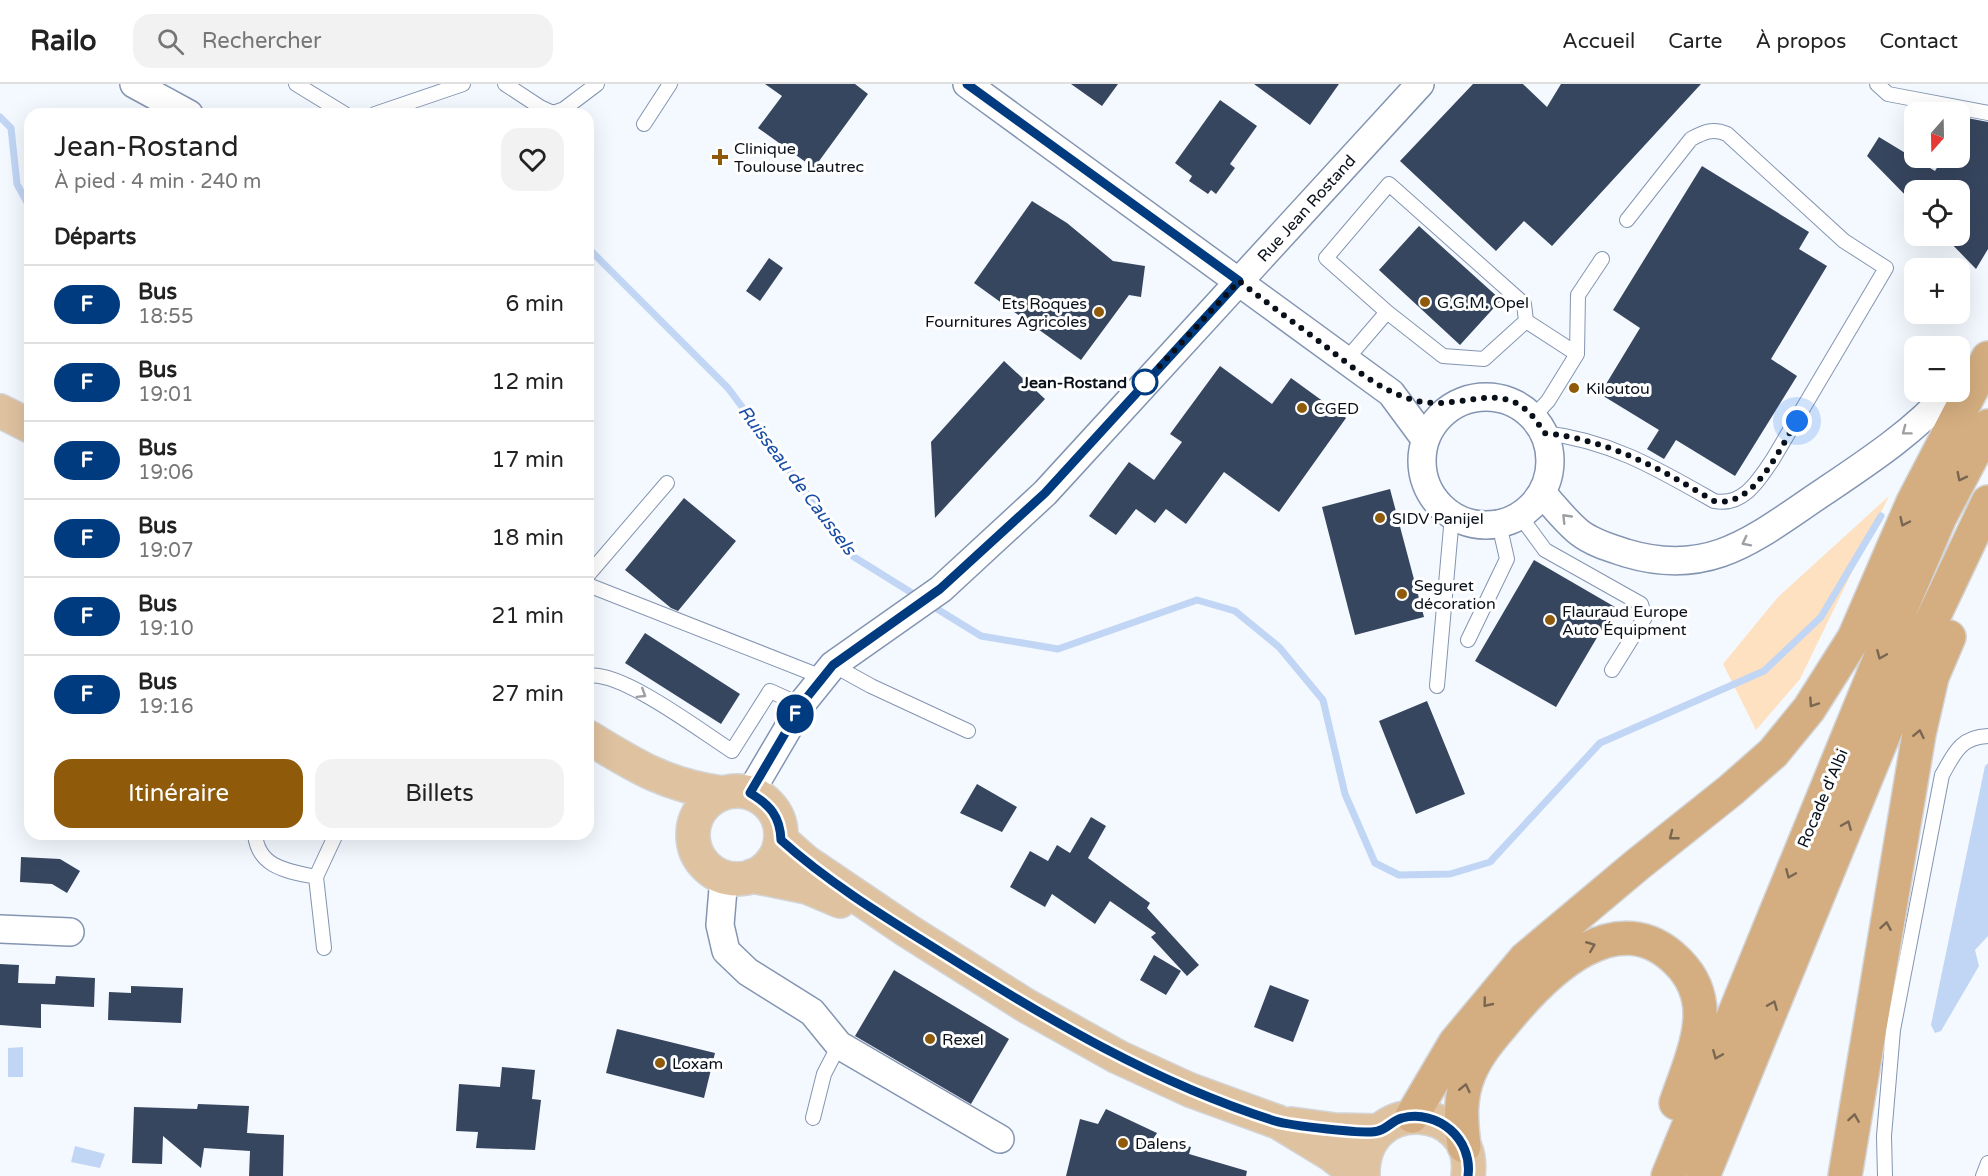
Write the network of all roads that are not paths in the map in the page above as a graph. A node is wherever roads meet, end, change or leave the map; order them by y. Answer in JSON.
{"nodes":[{"id":1,"x":134,"y":84,"type":"edge"},
{"id":2,"x":296,"y":84,"type":"edge"},
{"id":3,"x":463,"y":84,"type":"edge"},
{"id":4,"x":505,"y":84,"type":"edge"},
{"id":5,"x":597,"y":84,"type":"edge"},
{"id":6,"x":670,"y":84,"type":"edge"},
{"id":7,"x":967,"y":84,"type":"edge"},
{"id":8,"x":1876,"y":84,"type":"edge"},
{"id":9,"x":1416,"y":86,"type":"edge"},
{"id":10,"x":178,"y":108,"type":"edge"},
{"id":11,"x":335,"y":108,"type":"edge"},
{"id":12,"x":393,"y":108,"type":"edge"},
{"id":13,"x":543,"y":108,"type":"edge"},
{"id":14,"x":565,"y":108,"type":"edge"},
{"id":15,"x":1988,"y":113,"type":"edge"},
{"id":16,"x":644,"y":124,"type":"dead end"},
{"id":17,"x":1627,"y":220,"type":"dead end"},
{"id":18,"x":1602,"y":258,"type":"dead end"},
{"id":19,"x":1239,"y":281,"type":"junction"},
{"id":20,"x":1387,"y":312,"type":"junction"},
{"id":21,"x":1526,"y":321,"type":"junction"},
{"id":22,"x":1988,"y":338,"type":"edge"},
{"id":23,"x":1577,"y":354,"type":"junction"},
{"id":24,"x":1988,"y":358,"type":"edge"},
{"id":25,"x":1346,"y":361,"type":"junction"},
{"id":26,"x":1970,"y":363,"type":"edge"},
{"id":27,"x":1391,"y":393,"type":"junction"},
{"id":28,"x":1463,"y":401,"type":"junction"},
{"id":29,"x":1940,"y":402,"type":"edge"},
{"id":30,"x":0,"y":411,"type":"edge"},
{"id":31,"x":24,"y":423,"type":"edge"},
{"id":32,"x":1538,"y":425,"type":"junction"},
{"id":33,"x":1988,"y":426,"type":"edge"},
{"id":34,"x":1425,"y":439,"type":"junction"},
{"id":35,"x":667,"y":483,"type":"dead end"},
{"id":36,"x":1542,"y":493,"type":"junction"},
{"id":37,"x":1988,"y":502,"type":"edge"},
{"id":38,"x":1452,"y":516,"type":"junction"},
{"id":39,"x":1510,"y":520,"type":"junction"},
{"id":40,"x":1988,"y":520,"type":"edge"},
{"id":41,"x":594,"y":568,"type":"edge"},
{"id":42,"x":594,"y":587,"type":"edge"},
{"id":43,"x":1468,"y":640,"type":"dead end"},
{"id":44,"x":1612,"y":669,"type":"dead end"},
{"id":45,"x":827,"y":671,"type":"junction"},
{"id":46,"x":594,"y":675,"type":"edge"},
{"id":47,"x":1437,"y":686,"type":"dead end"},
{"id":48,"x":801,"y":705,"type":"junction"},
{"id":49,"x":968,"y":731,"type":"dead end"},
{"id":50,"x":1988,"y":736,"type":"edge"},
{"id":51,"x":594,"y":741,"type":"edge"},
{"id":52,"x":643,"y":771,"type":"junction"},
{"id":53,"x":737,"y":793,"type":"junction"},
{"id":54,"x":256,"y":840,"type":"edge"},
{"id":55,"x":333,"y":840,"type":"edge"},
{"id":56,"x":781,"y":840,"type":"junction"},
{"id":57,"x":693,"y":843,"type":"junction"},
{"id":58,"x":738,"y":876,"type":"junction"},
{"id":59,"x":316,"y":877,"type":"junction"},
{"id":60,"x":0,"y":929,"type":"edge"},
{"id":61,"x":908,"y":931,"type":"junction"},
{"id":62,"x":70,"y":932,"type":"dead end"},
{"id":63,"x":324,"y":948,"type":"dead end"},
{"id":64,"x":838,"y":1046,"type":"junction"},
{"id":65,"x":1412,"y":1116,"type":"junction"},
{"id":66,"x":813,"y":1118,"type":"dead end"},
{"id":67,"x":1278,"y":1122,"type":"junction"},
{"id":68,"x":1378,"y":1131,"type":"junction"},
{"id":69,"x":1000,"y":1139,"type":"dead end"},
{"id":70,"x":1988,"y":1163,"type":"edge"},
{"id":71,"x":1473,"y":1164,"type":"edge"},
{"id":72,"x":1361,"y":1176,"type":"edge"},
{"id":73,"x":1652,"y":1176,"type":"edge"},
{"id":74,"x":1668,"y":1176,"type":"edge"},
{"id":75,"x":1703,"y":1176,"type":"edge"},
{"id":76,"x":1845,"y":1176,"type":"edge"},
{"id":77,"x":1885,"y":1176,"type":"edge"},
{"id":78,"x":1983,"y":1176,"type":"edge"}],
"edges":[{"from":1,"to":10,"type":"street"},
{"from":2,"to":11,"type":"lane"},
{"from":3,"to":12,"type":"lane"},
{"from":4,"to":13,"type":"lane"},
{"from":5,"to":14,"type":"lane"},
{"from":6,"to":16,"type":"lane"},
{"from":7,"to":19,"type":"street"},
{"from":8,"to":15,"type":"lane"},
{"from":9,"to":19,"type":"street","name":"Rue Jean Rostand"},
{"from":17,"to":32,"type":"lane"},
{"from":18,"to":23,"type":"lane"},
{"from":19,"to":25,"type":"street"},
{"from":19,"to":45,"type":"street","name":"Rue Jean Rostand"},
{"from":20,"to":21,"type":"lane"},
{"from":20,"to":21,"type":"lane"},
{"from":20,"to":25,"type":"lane"},
{"from":21,"to":23,"type":"lane"},
{"from":22,"to":26,"type":"street"},
{"from":23,"to":32,"type":"lane"},
{"from":24,"to":65,"type":"highway","one_way":true},
{"from":25,"to":27,"type":"street"},
{"from":27,"to":28,"type":"street"},
{"from":27,"to":34,"type":"street"},
{"from":28,"to":32,"type":"street"},
{"from":28,"to":34,"type":"street"},
{"from":29,"to":36,"type":"street","one_way":true},
{"from":30,"to":31,"type":"main road"},
{"from":32,"to":36,"type":"street"},
{"from":33,"to":74,"type":"highway","name":"Rocade d'Albi","one_way":true},
{"from":34,"to":38,"type":"street"},
{"from":35,"to":41,"type":"lane"},
{"from":36,"to":39,"type":"street"},
{"from":75,"to":37,"type":"highway","name":"Rocade d'Albi","one_way":true},
{"from":38,"to":39,"type":"street"},
{"from":38,"to":47,"type":"lane"},
{"from":39,"to":43,"type":"lane"},
{"from":39,"to":44,"type":"lane"},
{"from":76,"to":40,"type":"highway","one_way":true},
{"from":42,"to":45,"type":"lane"},
{"from":45,"to":48,"type":"street"},
{"from":45,"to":49,"type":"lane"},
{"from":46,"to":48,"type":"lane","one_way":true},
{"from":48,"to":53,"type":"street"},
{"from":50,"to":77,"type":"lane"},
{"from":51,"to":52,"type":"main road"},
{"from":52,"to":53,"type":"main road"},
{"from":52,"to":57,"type":"main road"},
{"from":53,"to":56,"type":"main road"},
{"from":53,"to":57,"type":"main road"},
{"from":54,"to":59,"type":"lane"},
{"from":55,"to":59,"type":"lane"},
{"from":56,"to":58,"type":"main road"},
{"from":56,"to":61,"type":"main road"},
{"from":57,"to":58,"type":"main road"},
{"from":58,"to":61,"type":"main road"},
{"from":58,"to":64,"type":"street"},
{"from":59,"to":63,"type":"lane"},
{"from":60,"to":62,"type":"street"},
{"from":61,"to":67,"type":"main road"},
{"from":64,"to":66,"type":"lane"},
{"from":64,"to":69,"type":"street"},
{"from":65,"to":68,"type":"main road"},
{"from":65,"to":71,"type":"main road"},
{"from":67,"to":68,"type":"main road"},
{"from":67,"to":72,"type":"main road"},
{"from":68,"to":72,"type":"main road"},
{"from":70,"to":78,"type":"lane"},
{"from":71,"to":73,"type":"highway","one_way":true}]}
